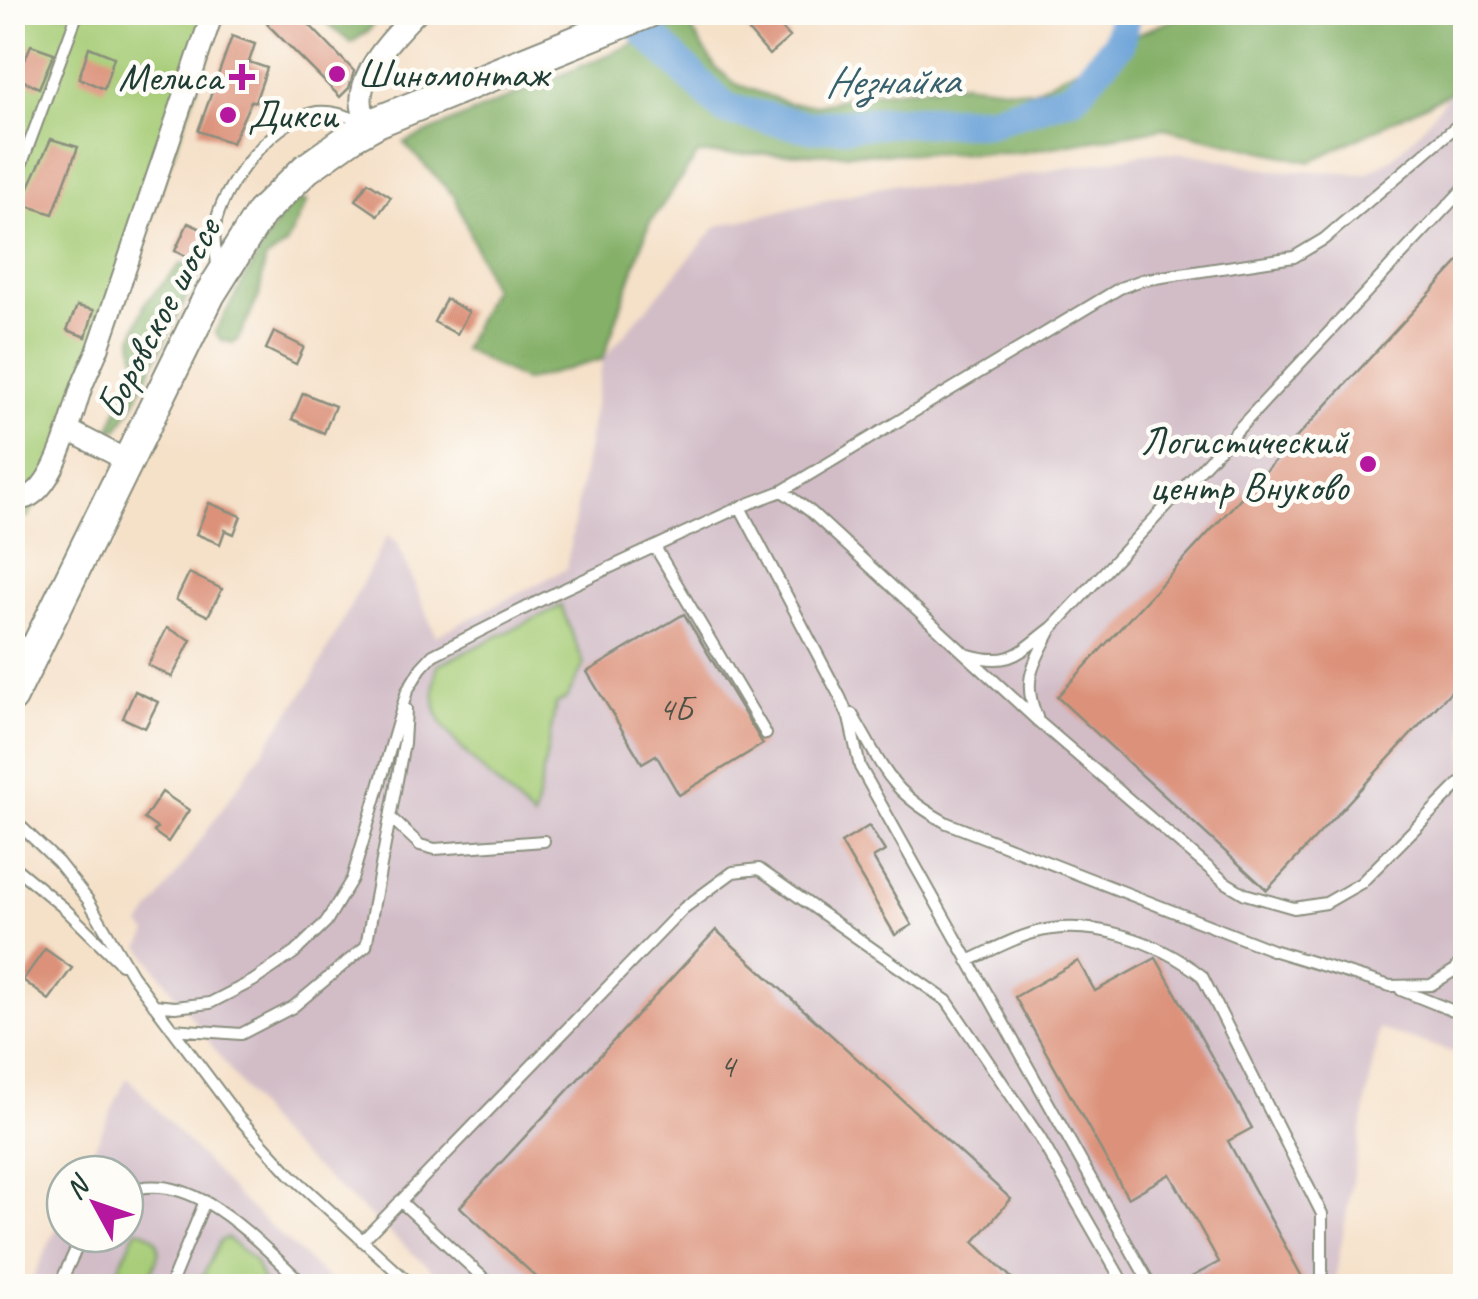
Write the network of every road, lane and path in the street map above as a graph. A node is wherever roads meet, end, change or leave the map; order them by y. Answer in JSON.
{"nodes":[{"id":1,"x":78,"y":12,"type":"edge"},
{"id":2,"x":213,"y":12,"type":"edge"},
{"id":3,"x":417,"y":12,"type":"edge"},
{"id":4,"x":649,"y":12,"type":"edge"},
{"id":5,"x":1466,"y":118,"type":"edge"},
{"id":6,"x":370,"y":126,"type":"junction"},
{"id":7,"x":1466,"y":186,"type":"edge"},
{"id":8,"x":12,"y":190,"type":"edge"},
{"id":9,"x":217,"y":281,"type":"junction"},
{"id":10,"x":70,"y":431,"type":"junction"},
{"id":11,"x":128,"y":461,"type":"junction"},
{"id":12,"x":782,"y":491,"type":"junction"},
{"id":13,"x":12,"y":498,"type":"edge"},
{"id":14,"x":740,"y":508,"type":"junction"},
{"id":15,"x":655,"y":547,"type":"junction"},
{"id":16,"x":1053,"y":627,"type":"junction"},
{"id":17,"x":23,"y":648,"type":"edge"},
{"id":18,"x":968,"y":654,"type":"junction"},
{"id":19,"x":407,"y":691,"type":"junction"},
{"id":20,"x":12,"y":697,"type":"edge"},
{"id":21,"x":840,"y":697,"type":"junction"},
{"id":22,"x":1039,"y":722,"type":"junction"},
{"id":23,"x":766,"y":734,"type":"dead end"},
{"id":24,"x":1466,"y":777,"type":"edge"},
{"id":25,"x":390,"y":816,"type":"junction"},
{"id":26,"x":12,"y":818,"type":"edge"},
{"id":27,"x":544,"y":840,"type":"dead end"},
{"id":28,"x":12,"y":865,"type":"edge"},
{"id":29,"x":1466,"y":956,"type":"edge"},
{"id":30,"x":968,"y":961,"type":"junction"},
{"id":31,"x":132,"y":975,"type":"junction"},
{"id":32,"x":1390,"y":986,"type":"junction"},
{"id":33,"x":1466,"y":988,"type":"edge"},
{"id":34,"x":154,"y":1005,"type":"junction"},
{"id":35,"x":1466,"y":1016,"type":"edge"},
{"id":36,"x":172,"y":1029,"type":"junction"},
{"id":37,"x":145,"y":1185,"type":"edge"},
{"id":38,"x":205,"y":1201,"type":"junction"},
{"id":39,"x":400,"y":1202,"type":"junction"},
{"id":40,"x":362,"y":1240,"type":"junction"},
{"id":41,"x":74,"y":1254,"type":"edge"},
{"id":42,"x":292,"y":1281,"type":"edge"},
{"id":43,"x":407,"y":1281,"type":"dead end"},
{"id":44,"x":59,"y":1286,"type":"edge"},
{"id":45,"x":170,"y":1286,"type":"edge"},
{"id":46,"x":306,"y":1286,"type":"edge"},
{"id":47,"x":492,"y":1286,"type":"edge"},
{"id":48,"x":1125,"y":1286,"type":"edge"},
{"id":49,"x":1151,"y":1286,"type":"edge"},
{"id":50,"x":1322,"y":1286,"type":"edge"}],
"edges":[{"from":1,"to":8,"type":"lane"},
{"from":2,"to":10,"type":"street"},
{"from":3,"to":6,"type":"street"},
{"from":4,"to":6,"type":"main road","name":"Боровское шоссе"},
{"from":5,"to":12,"type":"lane"},
{"from":6,"to":9,"type":"main road","name":"Боровское шоссе"},
{"from":6,"to":9,"type":"lane"},
{"from":7,"to":16,"type":"lane"},
{"from":9,"to":11,"type":"main road","name":"Боровское шоссе"},
{"from":10,"to":11,"type":"street"},
{"from":10,"to":13,"type":"street"},
{"from":11,"to":17,"type":"main road","name":"Боровское шоссе"},
{"from":12,"to":14,"type":"lane"},
{"from":12,"to":18,"type":"lane"},
{"from":14,"to":15,"type":"lane"},
{"from":14,"to":21,"type":"lane"},
{"from":15,"to":19,"type":"lane"},
{"from":15,"to":23,"type":"lane"},
{"from":16,"to":18,"type":"lane"},
{"from":16,"to":22,"type":"lane"},
{"from":17,"to":20,"type":"main road","name":"Боровское шоссе"},
{"from":18,"to":22,"type":"lane"},
{"from":19,"to":25,"type":"lane"},
{"from":19,"to":34,"type":"lane"},
{"from":21,"to":30,"type":"lane"},
{"from":21,"to":32,"type":"lane"},
{"from":22,"to":24,"type":"lane"},
{"from":25,"to":27,"type":"lane"},
{"from":25,"to":36,"type":"lane"},
{"from":26,"to":31,"type":"lane"},
{"from":28,"to":31,"type":"lane"},
{"from":29,"to":32,"type":"lane"},
{"from":29,"to":33,"type":"lane"},
{"from":30,"to":49,"type":"lane"},
{"from":30,"to":50,"type":"lane"},
{"from":31,"to":34,"type":"lane"},
{"from":32,"to":35,"type":"lane"},
{"from":34,"to":36,"type":"lane"},
{"from":36,"to":40,"type":"lane"},
{"from":37,"to":38,"type":"lane"},
{"from":38,"to":42,"type":"lane"},
{"from":38,"to":45,"type":"lane"},
{"from":39,"to":40,"type":"lane"},
{"from":39,"to":47,"type":"lane"},
{"from":39,"to":48,"type":"lane"},
{"from":40,"to":43,"type":"lane"},
{"from":41,"to":44,"type":"lane"},
{"from":42,"to":46,"type":"lane"}]}
